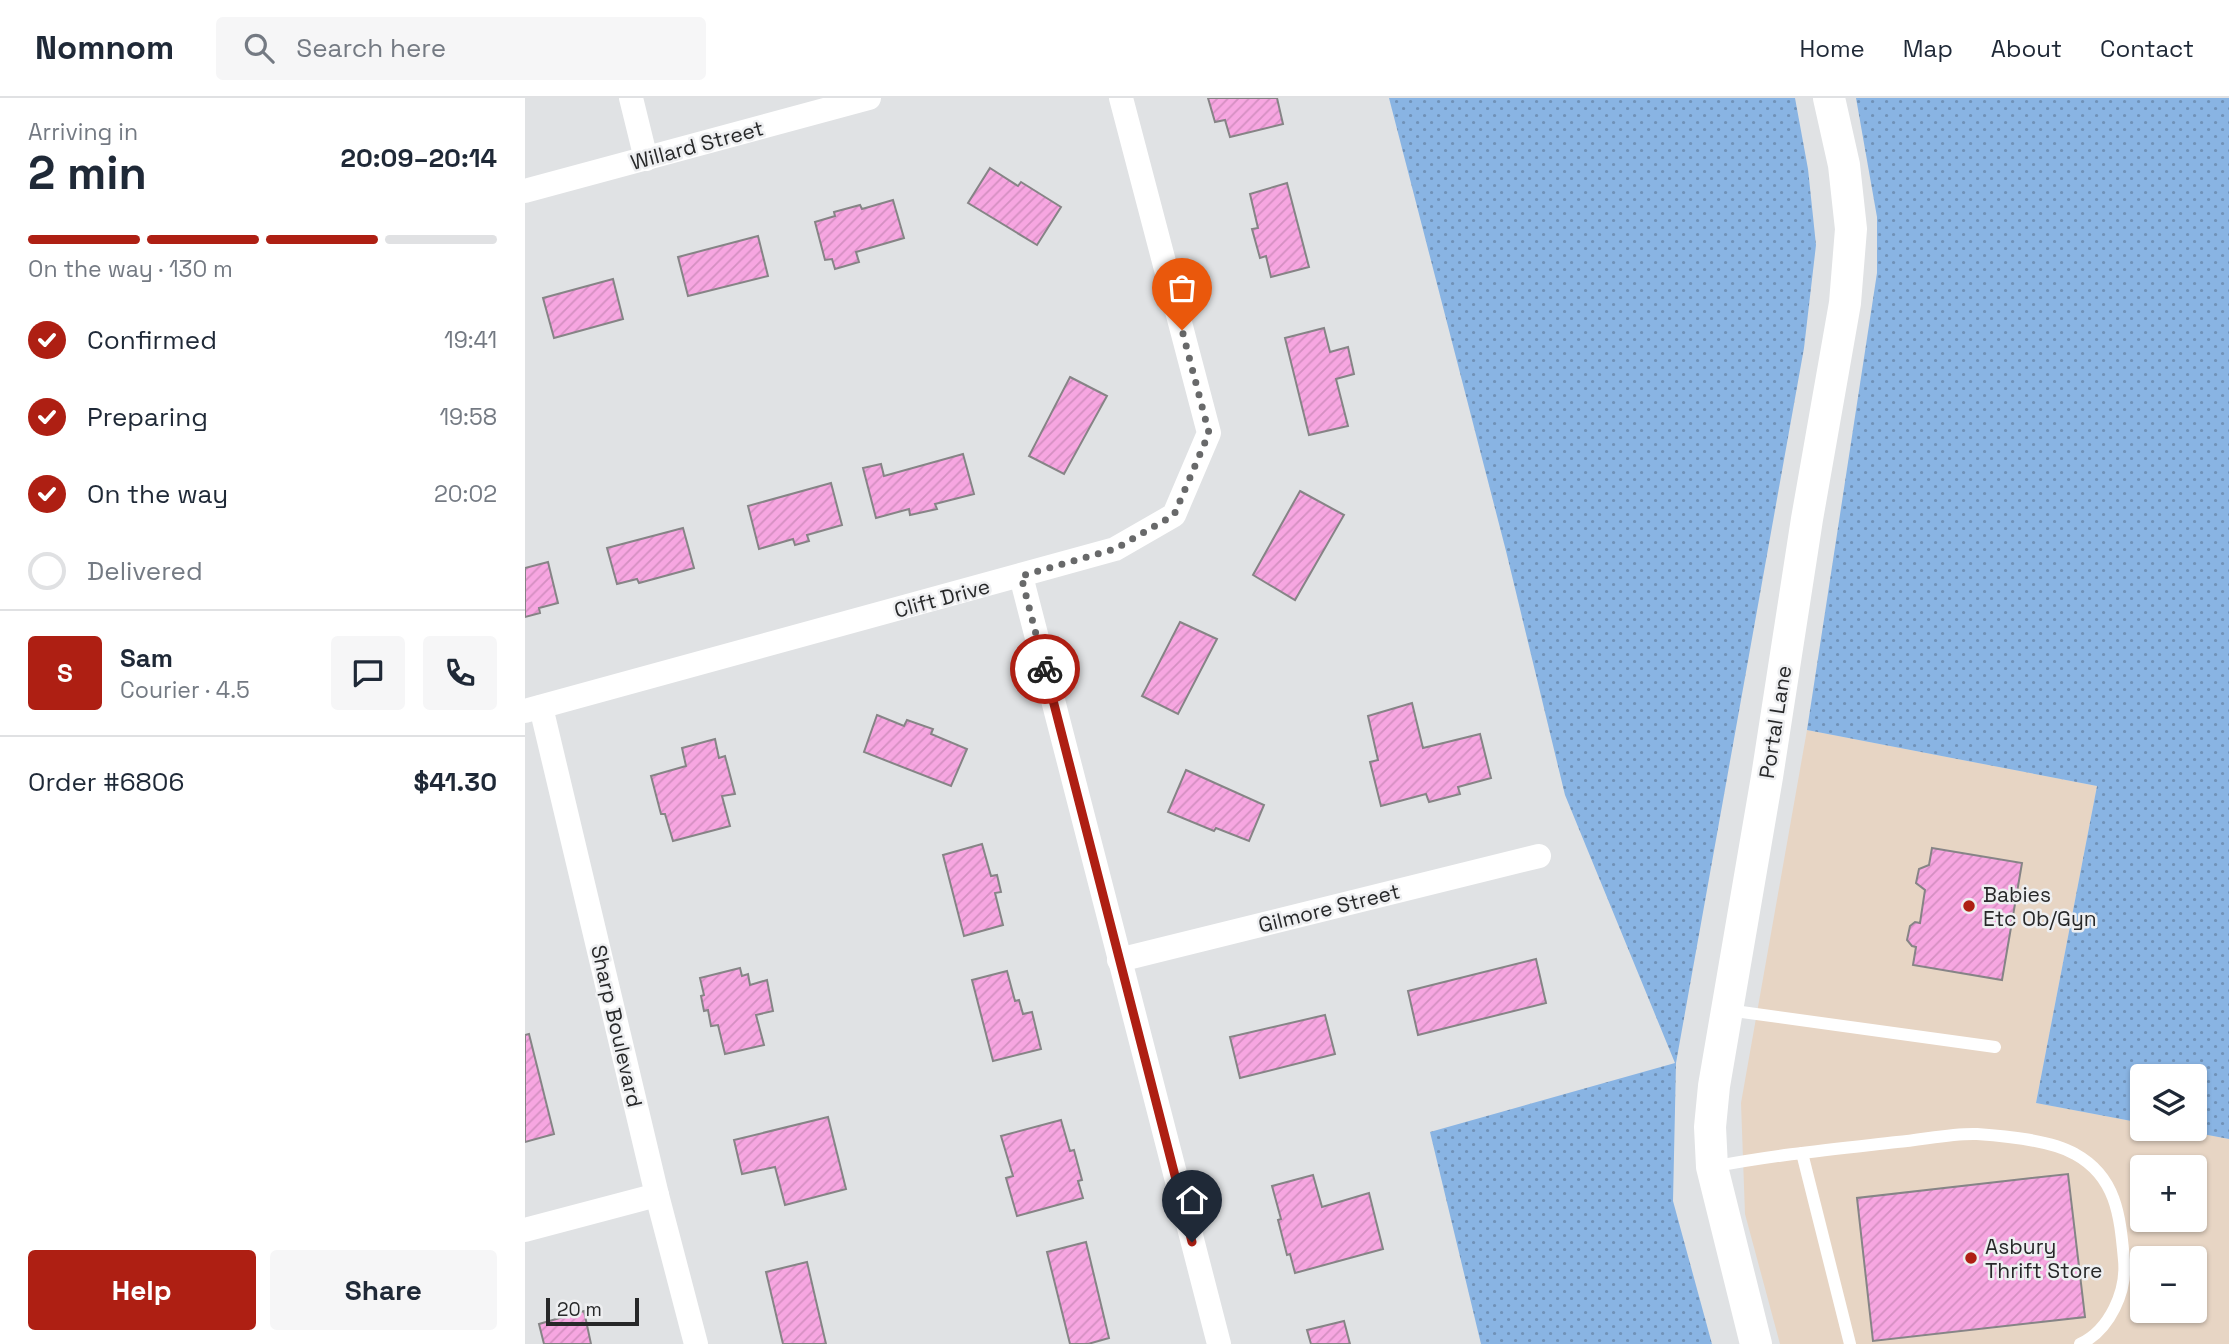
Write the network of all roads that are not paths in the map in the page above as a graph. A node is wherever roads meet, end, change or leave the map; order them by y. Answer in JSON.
{"nodes":[{"id":1,"x":631,"y":98,"type":"edge"},
{"id":2,"x":869,"y":98,"type":"edge"},
{"id":3,"x":1121,"y":98,"type":"edge"},
{"id":4,"x":1829,"y":98,"type":"edge"},
{"id":5,"x":646,"y":159,"type":"junction"},
{"id":6,"x":525,"y":191,"type":"edge"},
{"id":7,"x":1021,"y":576,"type":"junction"},
{"id":8,"x":533,"y":709,"type":"edge"},
{"id":9,"x":1539,"y":856,"type":"dead end"},
{"id":10,"x":1119,"y":960,"type":"junction"},
{"id":11,"x":1727,"y":1010,"type":"junction"},
{"id":12,"x":1995,"y":1047,"type":"dead end"},
{"id":13,"x":1802,"y":1153,"type":"junction"},
{"id":14,"x":1712,"y":1167,"type":"junction"},
{"id":15,"x":657,"y":1195,"type":"junction"},
{"id":16,"x":525,"y":1230,"type":"edge"},
{"id":17,"x":696,"y":1344,"type":"edge"},
{"id":18,"x":1219,"y":1344,"type":"edge"},
{"id":19,"x":1756,"y":1344,"type":"edge"},
{"id":20,"x":1850,"y":1344,"type":"edge"},
{"id":21,"x":2080,"y":1344,"type":"edge"}],
"edges":[{"from":1,"to":5,"type":"street"},
{"from":2,"to":5,"type":"street","name":"Willard Street"},
{"from":3,"to":7,"type":"street","name":"Clift Drive"},
{"from":4,"to":11,"type":"street","name":"Portal Lane"},
{"from":5,"to":6,"type":"street","name":"Willard Street"},
{"from":7,"to":8,"type":"street","name":"Clift Drive"},
{"from":7,"to":10,"type":"street"},
{"from":8,"to":15,"type":"street","name":"Sharp Boulevard"},
{"from":9,"to":10,"type":"street","name":"Gilmore Street"},
{"from":10,"to":18,"type":"street"},
{"from":11,"to":12,"type":"lane"},
{"from":11,"to":14,"type":"street","name":"Portal Lane"},
{"from":13,"to":14,"type":"lane"},
{"from":13,"to":20,"type":"lane"},
{"from":13,"to":21,"type":"lane"},
{"from":14,"to":19,"type":"street","name":"Portal Lane"},
{"from":15,"to":16,"type":"street"},
{"from":15,"to":17,"type":"street","name":"Sharp Boulevard"}]}
